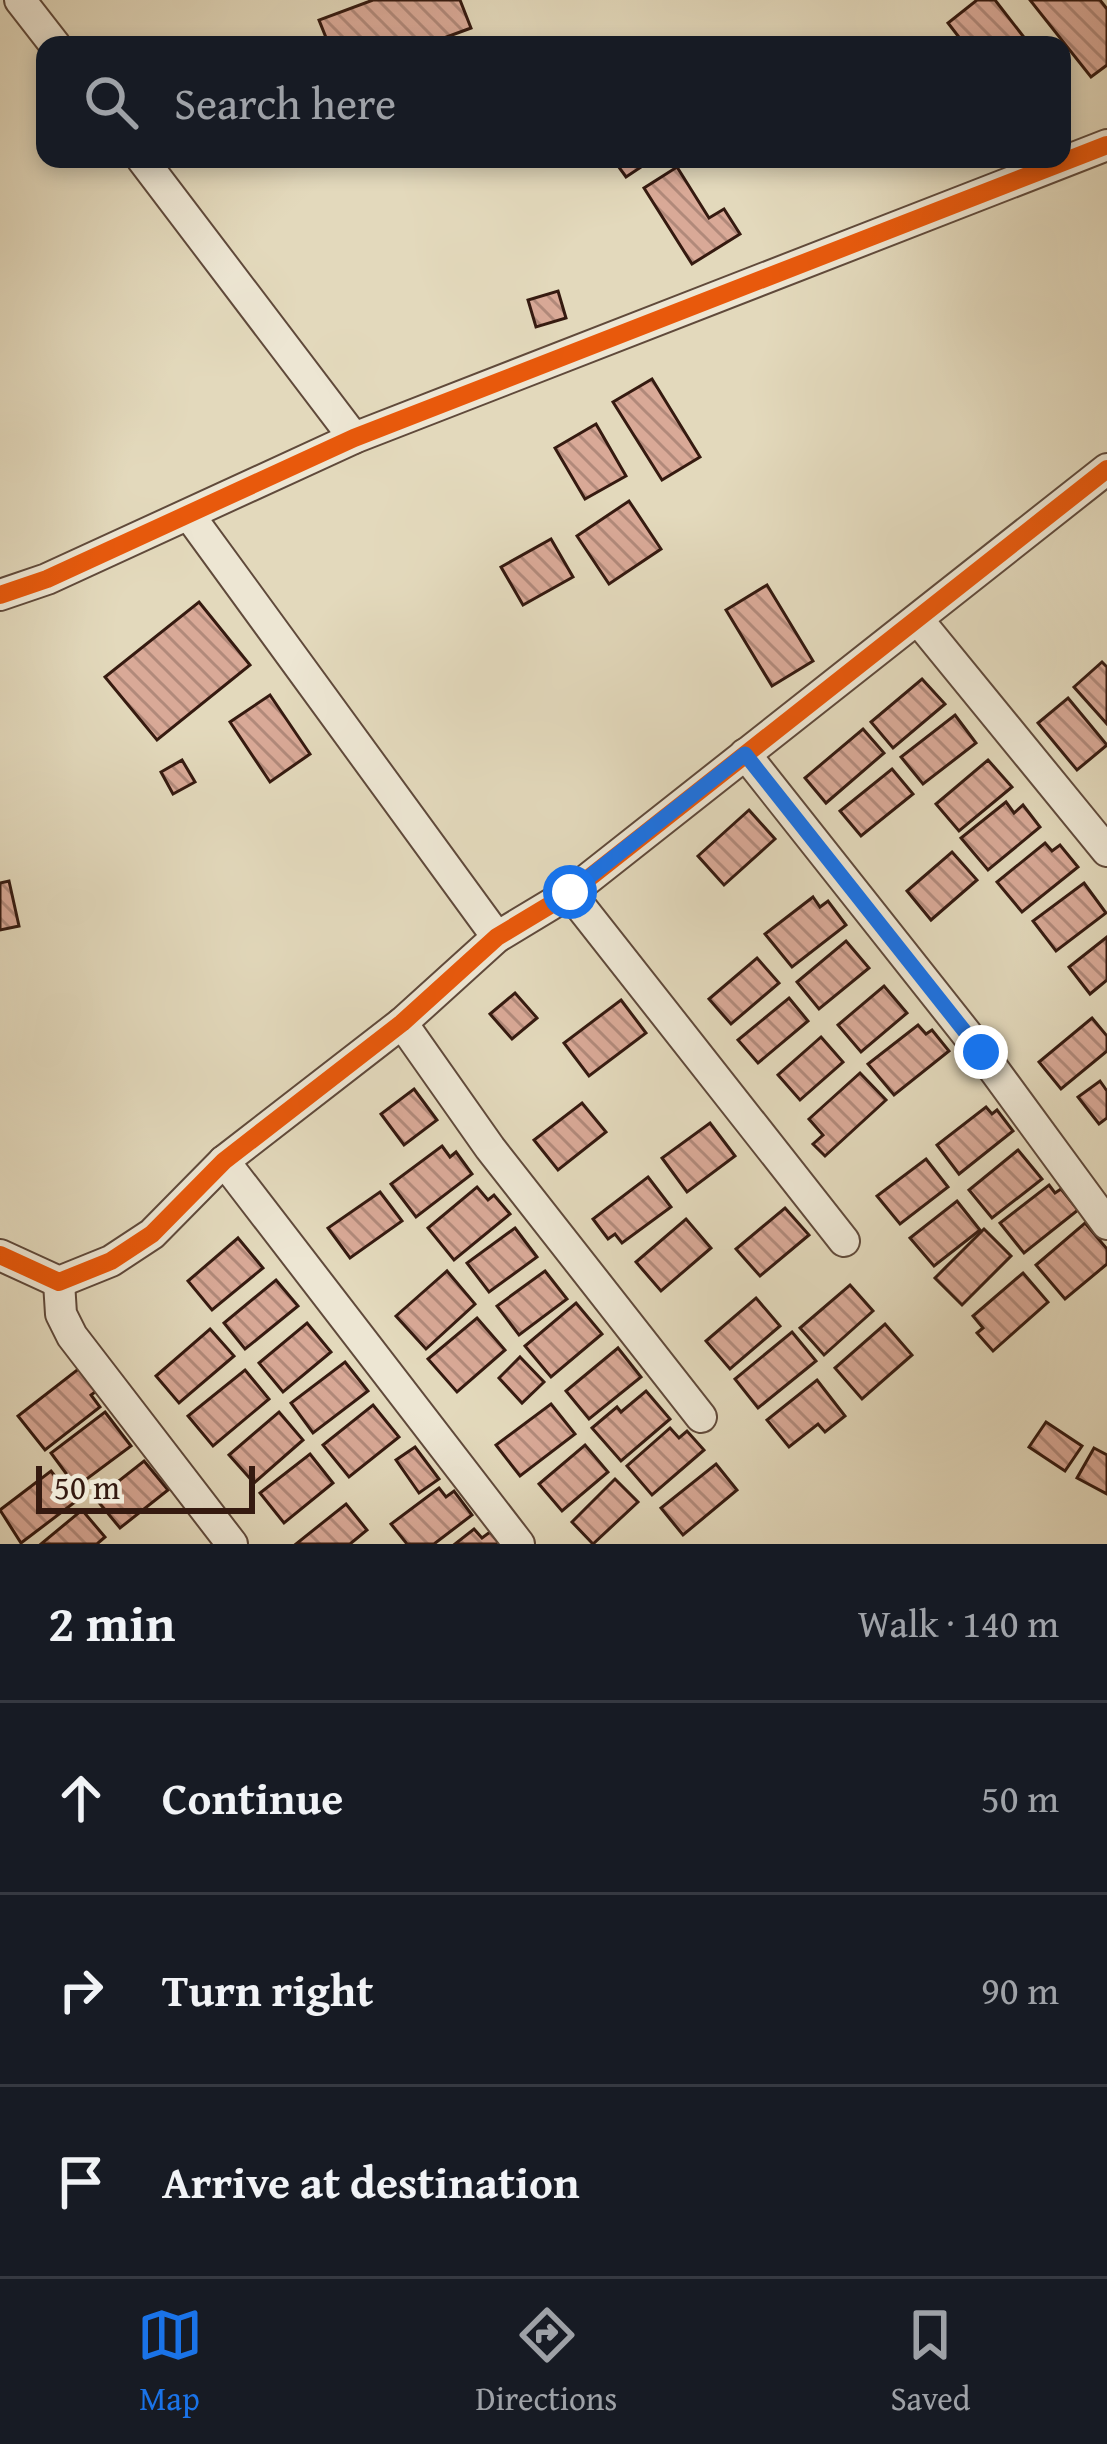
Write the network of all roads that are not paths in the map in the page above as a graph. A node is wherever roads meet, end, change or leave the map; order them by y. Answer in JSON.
{"nodes":[{"id":1,"x":20,"y":0,"type":"edge"},
{"id":2,"x":48,"y":36,"type":"edge"},
{"id":3,"x":1107,"y":145,"type":"edge"},
{"id":4,"x":1071,"y":159,"type":"edge"},
{"id":5,"x":149,"y":168,"type":"edge"},
{"id":6,"x":1048,"y":168,"type":"edge"},
{"id":7,"x":354,"y":438,"type":"junction"},
{"id":8,"x":1107,"y":469,"type":"edge"},
{"id":9,"x":189,"y":515,"type":"junction"},
{"id":10,"x":0,"y":595,"type":"edge"},
{"id":11,"x":919,"y":620,"type":"junction"},
{"id":12,"x":745,"y":754,"type":"junction"},
{"id":13,"x":1107,"y":851,"type":"edge"},
{"id":14,"x":570,"y":892,"type":"junction"},
{"id":15,"x":497,"y":937,"type":"junction"},
{"id":16,"x":402,"y":1023,"type":"junction"},
{"id":17,"x":224,"y":1161,"type":"junction"},
{"id":18,"x":1107,"y":1224,"type":"edge"},
{"id":19,"x":844,"y":1240,"type":"dead end"},
{"id":20,"x":0,"y":1256,"type":"edge"},
{"id":21,"x":58,"y":1282,"type":"junction"},
{"id":22,"x":701,"y":1417,"type":"dead end"},
{"id":23,"x":232,"y":1544,"type":"edge"},
{"id":24,"x":520,"y":1544,"type":"edge"}],
"edges":[{"from":1,"to":2,"type":"street"},
{"from":3,"to":4,"type":"street"},
{"from":5,"to":7,"type":"street"},
{"from":6,"to":7,"type":"street"},
{"from":7,"to":9,"type":"street"},
{"from":8,"to":11,"type":"street"},
{"from":9,"to":10,"type":"street"},
{"from":9,"to":15,"type":"street"},
{"from":11,"to":12,"type":"street"},
{"from":11,"to":13,"type":"street"},
{"from":12,"to":14,"type":"street"},
{"from":12,"to":18,"type":"street"},
{"from":14,"to":15,"type":"street"},
{"from":14,"to":19,"type":"street"},
{"from":15,"to":16,"type":"street"},
{"from":16,"to":17,"type":"street"},
{"from":16,"to":22,"type":"street"},
{"from":17,"to":21,"type":"street"},
{"from":17,"to":24,"type":"street"},
{"from":20,"to":21,"type":"street"},
{"from":21,"to":23,"type":"street"}]}
